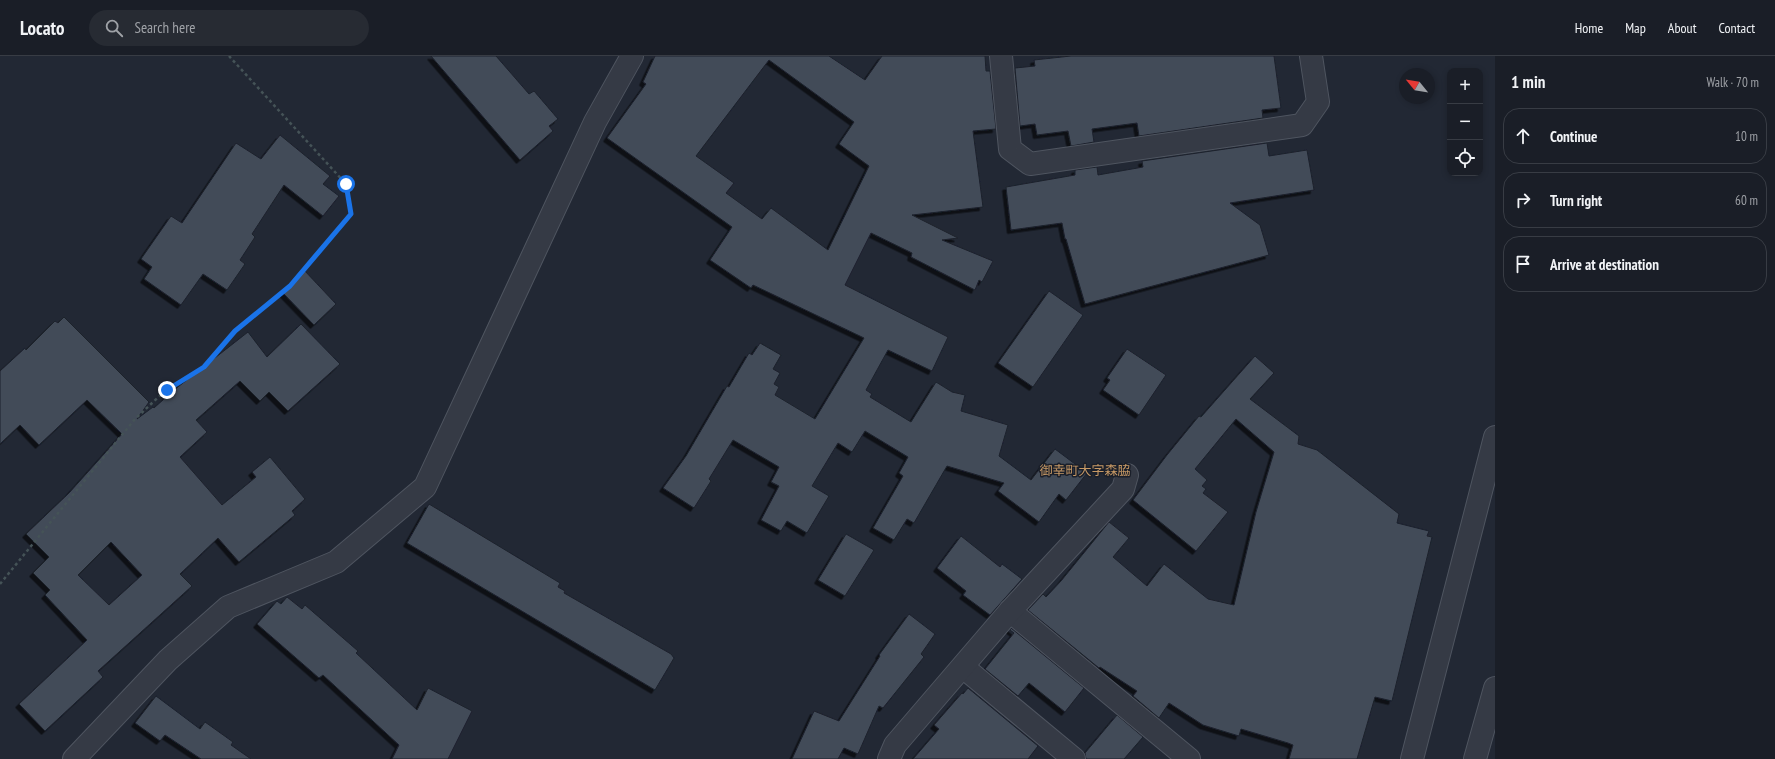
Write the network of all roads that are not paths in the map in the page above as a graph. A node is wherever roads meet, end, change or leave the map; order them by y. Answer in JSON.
{"nodes":[{"id":1,"x":632,"y":56,"type":"edge"},
{"id":2,"x":1001,"y":56,"type":"edge"},
{"id":3,"x":1311,"y":56,"type":"edge"},
{"id":4,"x":1495,"y":437,"type":"edge"},
{"id":5,"x":1127,"y":475,"type":"dead end"},
{"id":6,"x":1010,"y":611,"type":"junction"},
{"id":7,"x":963,"y":667,"type":"junction"},
{"id":8,"x":1495,"y":688,"type":"edge"},
{"id":9,"x":74,"y":759,"type":"edge"},
{"id":10,"x":889,"y":759,"type":"edge"},
{"id":11,"x":1074,"y":759,"type":"edge"},
{"id":12,"x":1189,"y":759,"type":"edge"},
{"id":13,"x":1412,"y":759,"type":"edge"},
{"id":14,"x":1475,"y":759,"type":"edge"}],
"edges":[{"from":1,"to":9,"type":"street"},
{"from":2,"to":3,"type":"street"},
{"from":4,"to":13,"type":"street"},
{"from":5,"to":6,"type":"street"},
{"from":6,"to":7,"type":"street"},
{"from":6,"to":12,"type":"street"},
{"from":7,"to":10,"type":"street"},
{"from":7,"to":11,"type":"street"},
{"from":8,"to":14,"type":"street"}]}
